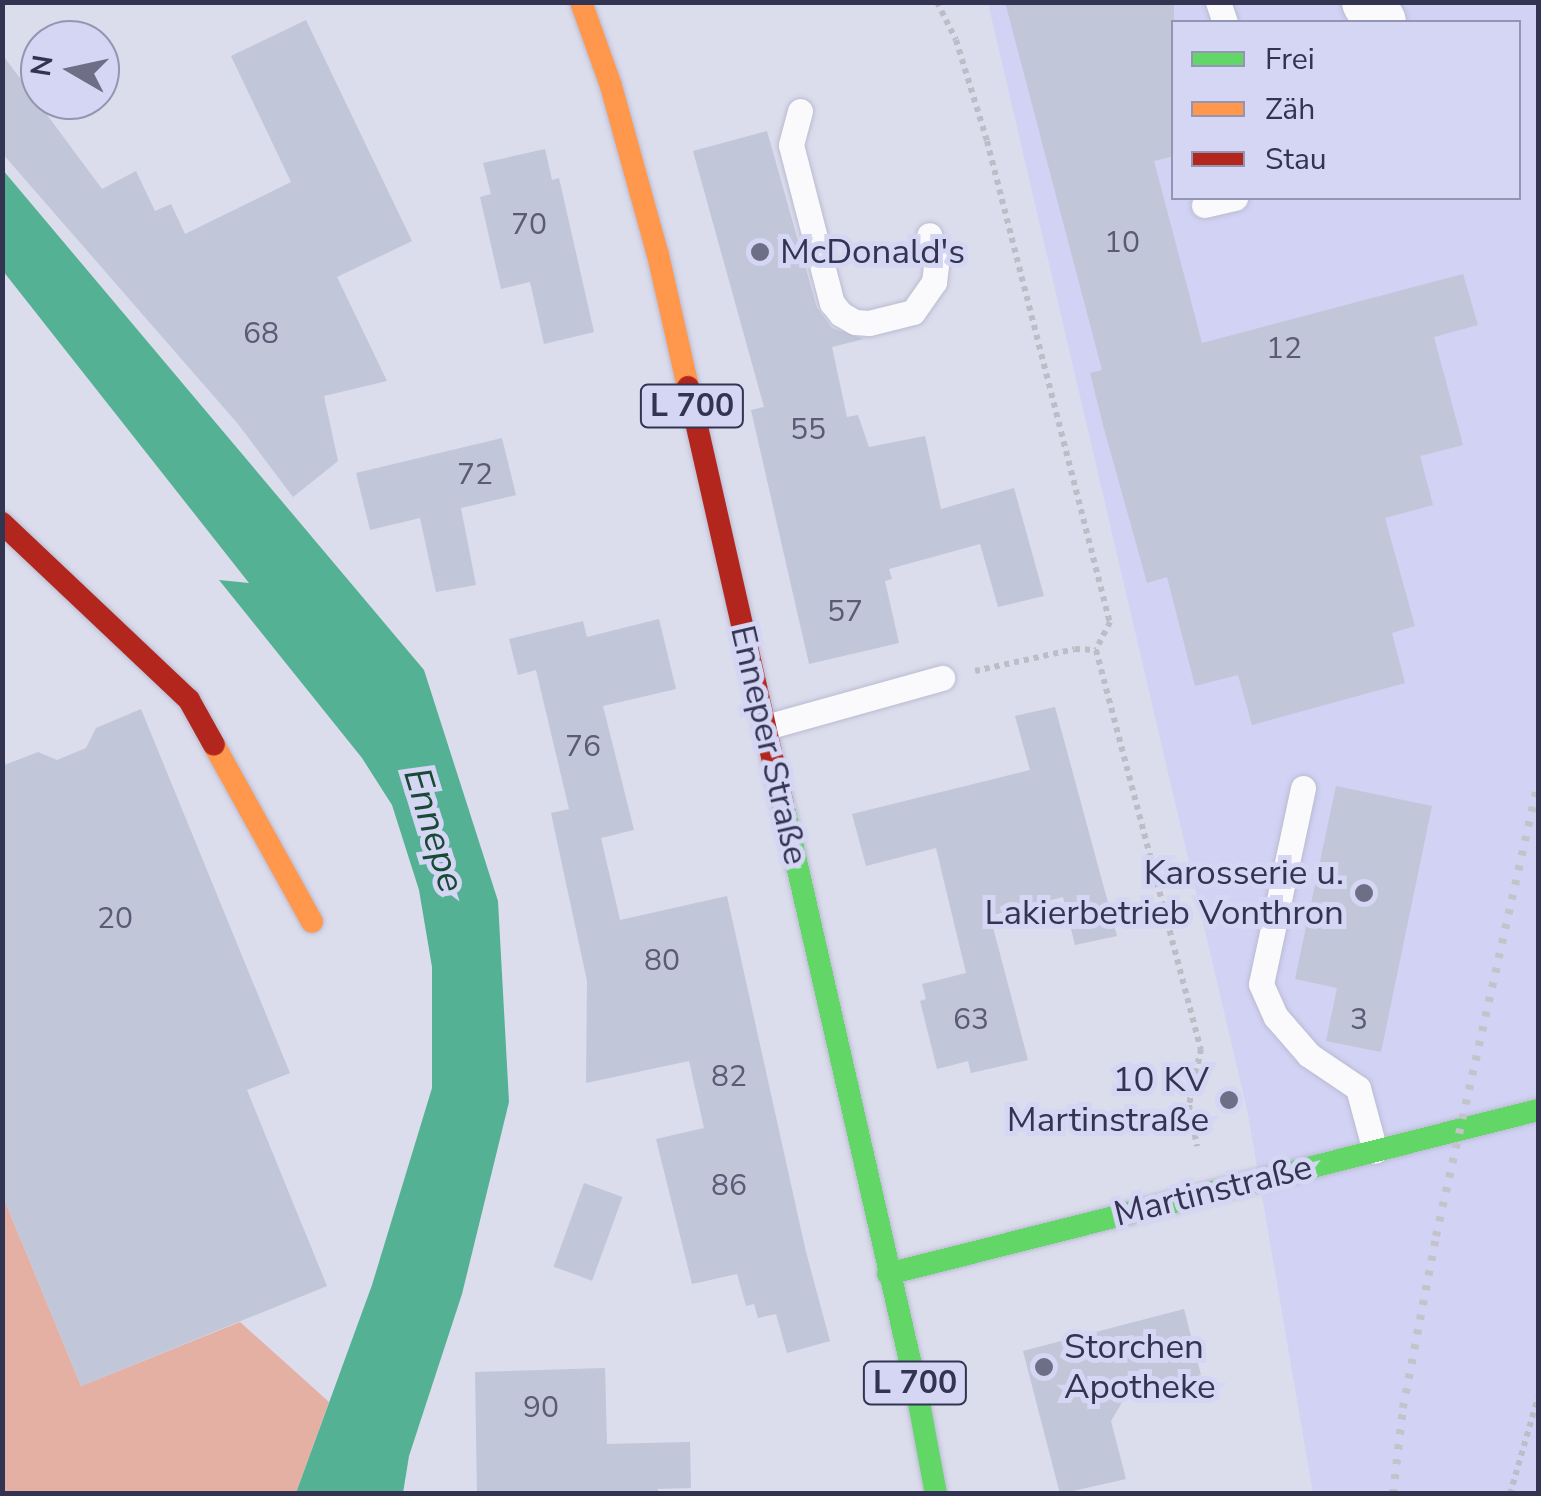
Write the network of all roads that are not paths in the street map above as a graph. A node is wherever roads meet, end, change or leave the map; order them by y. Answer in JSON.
{"nodes":[{"id":1,"x":581,"y":2,"type":"edge"},
{"id":2,"x":800,"y":111,"type":"dead end"},
{"id":3,"x":1226,"y":200,"type":"edge"},
{"id":4,"x":1204,"y":206,"type":"dead end"},
{"id":5,"x":929,"y":235,"type":"dead end"},
{"id":6,"x":2,"y":523,"type":"edge"},
{"id":7,"x":942,"y":678,"type":"road end"},
{"id":8,"x":766,"y":728,"type":"junction"},
{"id":9,"x":1303,"y":788,"type":"dead end"},
{"id":10,"x":312,"y":922,"type":"dead end"},
{"id":11,"x":1538,"y":1110,"type":"edge"},
{"id":12,"x":1375,"y":1151,"type":"junction"},
{"id":13,"x":888,"y":1274,"type":"junction"},
{"id":14,"x":936,"y":1494,"type":"edge"}],
"edges":[{"from":1,"to":8,"type":"main road","name":"Enneper Straße","number":"L 700"},
{"from":2,"to":5,"type":"lane"},
{"from":3,"to":4,"type":"lane"},
{"from":6,"to":10,"type":"main road"},
{"from":7,"to":8,"type":"lane"},
{"from":8,"to":13,"type":"main road","name":"Enneper Straße","number":"L 700"},
{"from":9,"to":12,"type":"lane"},
{"from":11,"to":12,"type":"main road","name":"Martinstraße"},
{"from":12,"to":13,"type":"main road","name":"Martinstraße"},
{"from":13,"to":14,"type":"main road","name":"Enneper Straße","number":"L 700"}]}
